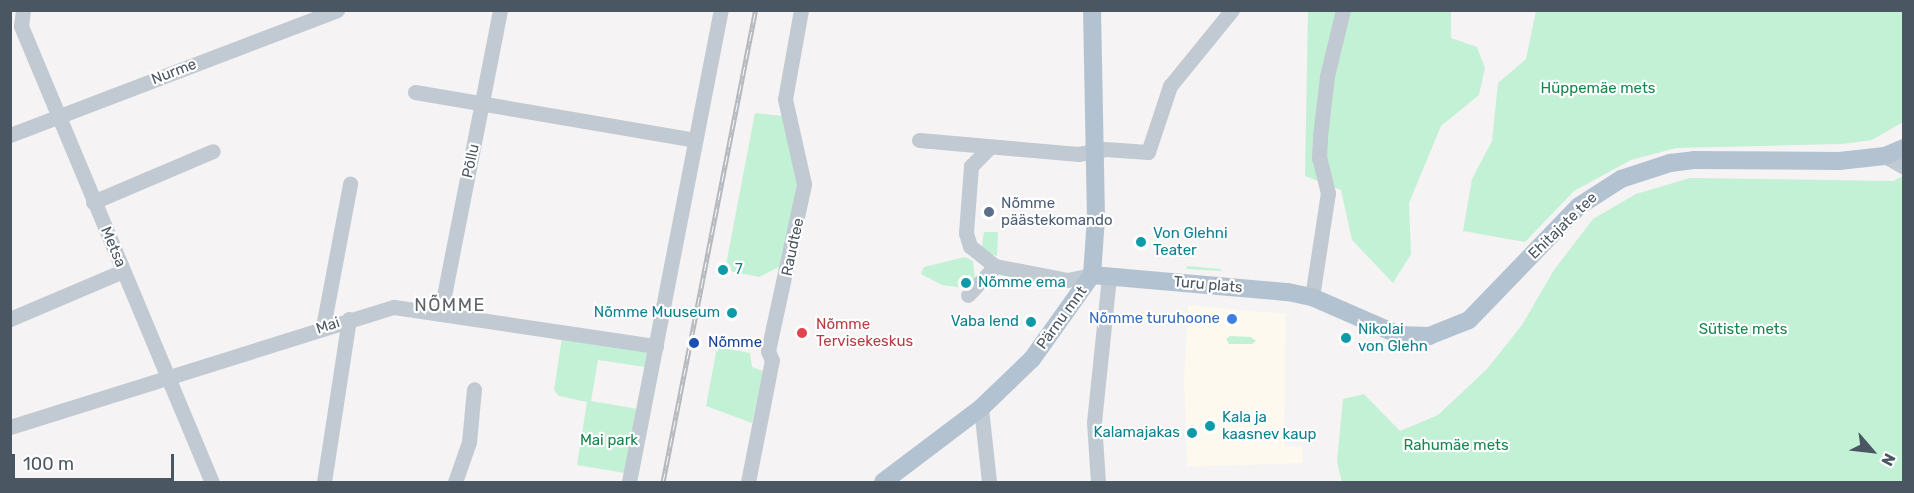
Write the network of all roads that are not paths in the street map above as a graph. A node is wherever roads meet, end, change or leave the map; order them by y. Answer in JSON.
{"nodes":[{"id":1,"x":23,"y":10,"type":"edge"},
{"id":2,"x":337,"y":10,"type":"edge"},
{"id":3,"x":500,"y":10,"type":"edge"},
{"id":4,"x":721,"y":10,"type":"edge"},
{"id":5,"x":801,"y":10,"type":"edge"},
{"id":6,"x":1092,"y":10,"type":"edge"},
{"id":7,"x":1232,"y":10,"type":"edge"},
{"id":8,"x":1343,"y":10,"type":"edge"},
{"id":9,"x":415,"y":92,"type":"dead end"},
{"id":10,"x":483,"y":104,"type":"junction"},
{"id":11,"x":60,"y":116,"type":"junction"},
{"id":12,"x":10,"y":135,"type":"edge"},
{"id":13,"x":695,"y":140,"type":"junction"},
{"id":14,"x":919,"y":140,"type":"dead end"},
{"id":15,"x":990,"y":147,"type":"junction"},
{"id":16,"x":1904,"y":148,"type":"edge"},
{"id":17,"x":213,"y":151,"type":"dead end"},
{"id":18,"x":1092,"y":154,"type":"junction"},
{"id":19,"x":1885,"y":156,"type":"junction"},
{"id":20,"x":1904,"y":167,"type":"edge"},
{"id":21,"x":350,"y":184,"type":"dead end"},
{"id":22,"x":93,"y":202,"type":"junction"},
{"id":23,"x":995,"y":267,"type":"junction"},
{"id":24,"x":123,"y":271,"type":"junction"},
{"id":25,"x":1101,"y":275,"type":"junction"},
{"id":26,"x":968,"y":295,"type":"dead end"},
{"id":27,"x":1317,"y":299,"type":"junction"},
{"id":28,"x":441,"y":311,"type":"junction"},
{"id":29,"x":349,"y":319,"type":"junction"},
{"id":30,"x":10,"y":320,"type":"edge"},
{"id":31,"x":323,"y":327,"type":"junction"},
{"id":32,"x":656,"y":346,"type":"junction"},
{"id":33,"x":169,"y":378,"type":"junction"},
{"id":34,"x":474,"y":389,"type":"dead end"},
{"id":35,"x":981,"y":408,"type":"junction"},
{"id":36,"x":10,"y":427,"type":"edge"},
{"id":37,"x":884,"y":482,"type":"edge"},
{"id":38,"x":212,"y":483,"type":"edge"},
{"id":39,"x":324,"y":483,"type":"edge"},
{"id":40,"x":455,"y":483,"type":"edge"},
{"id":41,"x":629,"y":483,"type":"edge"},
{"id":42,"x":748,"y":483,"type":"edge"},
{"id":43,"x":989,"y":483,"type":"edge"},
{"id":44,"x":1098,"y":483,"type":"edge"}],
"edges":[{"from":1,"to":11,"type":"street","name":"Metsa"},
{"from":2,"to":11,"type":"street","name":"Nurme"},
{"from":3,"to":10,"type":"street","name":"Põllu"},
{"from":4,"to":13,"type":"street"},
{"from":5,"to":42,"type":"street","name":"Raudtee"},
{"from":6,"to":18,"type":"main road","name":"Pärnu mnt"},
{"from":7,"to":18,"type":"street"},
{"from":8,"to":27,"type":"street"},
{"from":9,"to":10,"type":"street"},
{"from":10,"to":13,"type":"street"},
{"from":10,"to":28,"type":"street","name":"Põllu"},
{"from":11,"to":12,"type":"street","name":"Nurme"},
{"from":11,"to":22,"type":"street","name":"Metsa"},
{"from":13,"to":32,"type":"street"},
{"from":14,"to":15,"type":"street"},
{"from":15,"to":18,"type":"street"},
{"from":15,"to":23,"type":"street"},
{"from":16,"to":19,"type":"main road","name":"Ehitajate tee"},
{"from":17,"to":22,"type":"street"},
{"from":18,"to":25,"type":"main road","name":"Pärnu mnt"},
{"from":19,"to":20,"type":"street"},
{"from":19,"to":27,"type":"main road","name":"Ehitajate tee"},
{"from":21,"to":31,"type":"street"},
{"from":22,"to":24,"type":"street","name":"Metsa"},
{"from":23,"to":25,"type":"street"},
{"from":23,"to":26,"type":"street"},
{"from":24,"to":30,"type":"street"},
{"from":24,"to":33,"type":"street","name":"Metsa"},
{"from":25,"to":27,"type":"main road","name":"Turu plats"},
{"from":25,"to":35,"type":"main road","name":"Pärnu mnt"},
{"from":25,"to":44,"type":"street"},
{"from":28,"to":29,"type":"street","name":"Mai"},
{"from":28,"to":32,"type":"street","name":"Mai"},
{"from":29,"to":31,"type":"street","name":"Mai"},
{"from":29,"to":39,"type":"street"},
{"from":31,"to":33,"type":"street","name":"Mai"},
{"from":32,"to":41,"type":"street"},
{"from":33,"to":36,"type":"street","name":"Mai"},
{"from":33,"to":38,"type":"street","name":"Metsa"},
{"from":34,"to":40,"type":"street"},
{"from":35,"to":37,"type":"main road","name":"Pärnu mnt"},
{"from":35,"to":43,"type":"street"}]}
